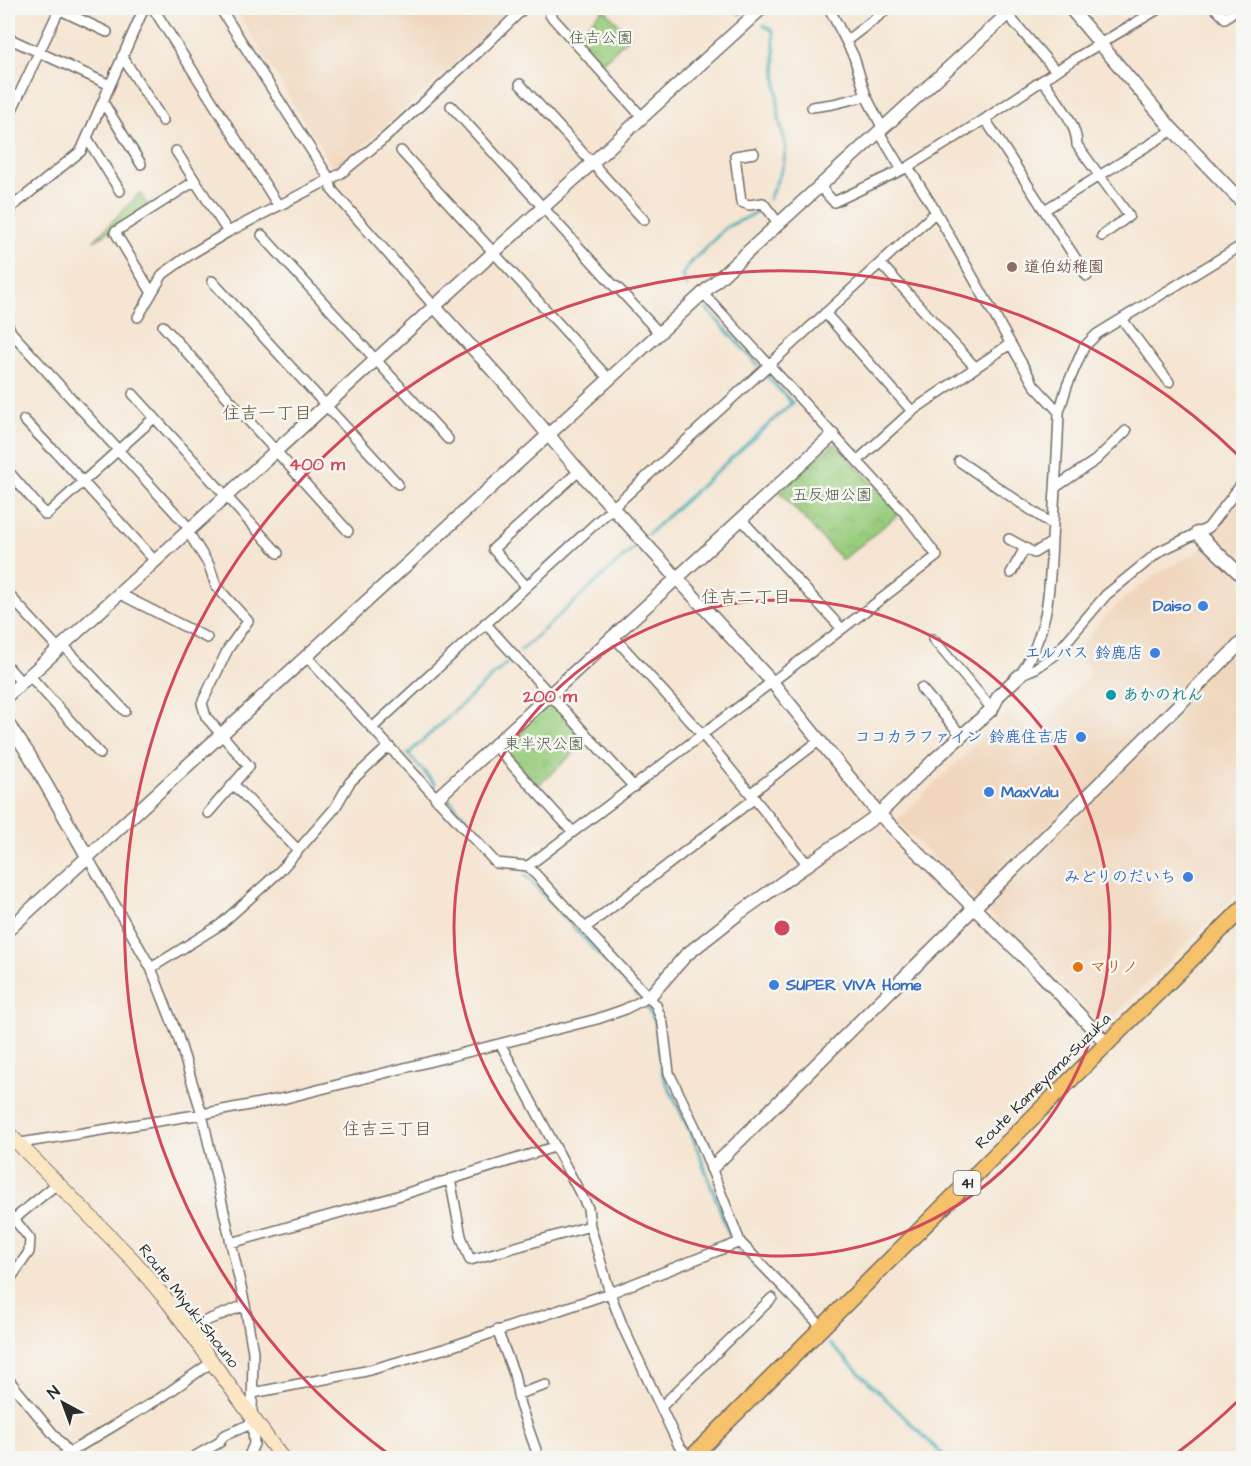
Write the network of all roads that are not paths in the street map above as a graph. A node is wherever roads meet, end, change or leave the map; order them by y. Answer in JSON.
{"nodes":[{"id":1,"x":59,"y":8,"type":"edge"},
{"id":2,"x":144,"y":8,"type":"edge"},
{"id":3,"x":153,"y":8,"type":"edge"},
{"id":4,"x":220,"y":8,"type":"edge"},
{"id":5,"x":524,"y":8,"type":"edge"},
{"id":6,"x":762,"y":8,"type":"edge"},
{"id":7,"x":829,"y":8,"type":"edge"},
{"id":8,"x":889,"y":8,"type":"edge"},
{"id":9,"x":1070,"y":8,"type":"edge"},
{"id":10,"x":1160,"y":8,"type":"edge"},
{"id":11,"x":1215,"y":8,"type":"edge"},
{"id":12,"x":1238,"y":8,"type":"edge"},
{"id":13,"x":1008,"y":10,"type":"edge"},
{"id":14,"x":876,"y":11,"type":"edge"},
{"id":15,"x":550,"y":15,"type":"dead end"},
{"id":16,"x":107,"y":32,"type":"dead end"},
{"id":17,"x":8,"y":38,"type":"edge"},
{"id":18,"x":846,"y":41,"type":"junction"},
{"id":19,"x":1100,"y":44,"type":"junction"},
{"id":20,"x":40,"y":52,"type":"junction"},
{"id":21,"x":123,"y":57,"type":"junction"},
{"id":22,"x":1056,"y":71,"type":"junction"},
{"id":23,"x":1042,"y":80,"type":"junction"},
{"id":24,"x":520,"y":84,"type":"dead end"},
{"id":25,"x":110,"y":85,"type":"junction"},
{"id":26,"x":866,"y":96,"type":"junction"},
{"id":27,"x":103,"y":102,"type":"junction"},
{"id":28,"x":451,"y":106,"type":"dead end"},
{"id":29,"x":812,"y":106,"type":"dead end"},
{"id":30,"x":8,"y":118,"type":"edge"},
{"id":31,"x":643,"y":118,"type":"junction"},
{"id":32,"x":986,"y":119,"type":"junction"},
{"id":33,"x":163,"y":121,"type":"dead end"},
{"id":34,"x":1173,"y":130,"type":"junction"},
{"id":35,"x":881,"y":131,"type":"junction"},
{"id":36,"x":87,"y":138,"type":"junction"},
{"id":37,"x":176,"y":151,"type":"dead end"},
{"id":38,"x":401,"y":151,"type":"dead end"},
{"id":39,"x":754,"y":153,"type":"dead end"},
{"id":40,"x":593,"y":162,"type":"junction"},
{"id":41,"x":141,"y":164,"type":"dead end"},
{"id":42,"x":905,"y":168,"type":"junction"},
{"id":43,"x":1099,"y":176,"type":"junction"},
{"id":44,"x":329,"y":178,"type":"junction"},
{"id":45,"x":195,"y":181,"type":"junction"},
{"id":46,"x":820,"y":187,"type":"junction"},
{"id":47,"x":120,"y":191,"type":"dead end"},
{"id":48,"x":1244,"y":204,"type":"edge"},
{"id":49,"x":278,"y":205,"type":"junction"},
{"id":50,"x":544,"y":207,"type":"junction"},
{"id":51,"x":8,"y":210,"type":"edge"},
{"id":52,"x":1046,"y":210,"type":"junction"},
{"id":53,"x":936,"y":212,"type":"junction"},
{"id":54,"x":644,"y":220,"type":"dead end"},
{"id":55,"x":779,"y":224,"type":"junction"},
{"id":56,"x":228,"y":232,"type":"junction"},
{"id":57,"x":262,"y":235,"type":"dead end"},
{"id":58,"x":1102,"y":236,"type":"dead end"},
{"id":59,"x":1244,"y":244,"type":"edge"},
{"id":60,"x":494,"y":253,"type":"junction"},
{"id":61,"x":880,"y":262,"type":"junction"},
{"id":62,"x":1087,"y":276,"type":"dead end"},
{"id":63,"x":212,"y":281,"type":"dead end"},
{"id":64,"x":152,"y":293,"type":"junction"},
{"id":65,"x":704,"y":294,"type":"junction"},
{"id":66,"x":434,"y":306,"type":"junction"},
{"id":67,"x":825,"y":313,"type":"junction"},
{"id":68,"x":138,"y":317,"type":"dead end"},
{"id":69,"x":1122,"y":318,"type":"junction"},
{"id":70,"x":8,"y":325,"type":"edge"},
{"id":71,"x":163,"y":326,"type":"dead end"},
{"id":72,"x":659,"y":333,"type":"junction"},
{"id":73,"x":1010,"y":344,"type":"junction"},
{"id":74,"x":375,"y":360,"type":"junction"},
{"id":75,"x":768,"y":364,"type":"junction"},
{"id":76,"x":975,"y":367,"type":"junction"},
{"id":77,"x":609,"y":379,"type":"junction"},
{"id":78,"x":1168,"y":382,"type":"dead end"},
{"id":79,"x":133,"y":394,"type":"dead end"},
{"id":80,"x":326,"y":405,"type":"junction"},
{"id":81,"x":912,"y":411,"type":"junction"},
{"id":82,"x":1059,"y":412,"type":"junction"},
{"id":83,"x":154,"y":417,"type":"junction"},
{"id":84,"x":24,"y":420,"type":"dead end"},
{"id":85,"x":1126,"y":431,"type":"dead end"},
{"id":86,"x":548,"y":434,"type":"junction"},
{"id":87,"x":833,"y":435,"type":"junction"},
{"id":88,"x":448,"y":439,"type":"dead end"},
{"id":89,"x":118,"y":449,"type":"junction"},
{"id":90,"x":275,"y":451,"type":"junction"},
{"id":91,"x":959,"y":460,"type":"dead end"},
{"id":92,"x":857,"y":461,"type":"junction"},
{"id":93,"x":8,"y":471,"type":"edge"},
{"id":94,"x":579,"y":471,"type":"junction"},
{"id":95,"x":1244,"y":481,"type":"edge"},
{"id":96,"x":82,"y":482,"type":"junction"},
{"id":97,"x":398,"y":484,"type":"dead end"},
{"id":98,"x":1056,"y":487,"type":"junction"},
{"id":99,"x":227,"y":495,"type":"junction"},
{"id":100,"x":613,"y":507,"type":"junction"},
{"id":101,"x":742,"y":520,"type":"junction"},
{"id":102,"x":1053,"y":525,"type":"junction"},
{"id":103,"x":189,"y":531,"type":"junction"},
{"id":104,"x":348,"y":531,"type":"dead end"},
{"id":105,"x":1197,"y":533,"type":"junction"},
{"id":106,"x":1009,"y":539,"type":"dead end"},
{"id":107,"x":1052,"y":542,"type":"junction"},
{"id":108,"x":1025,"y":548,"type":"junction"},
{"id":109,"x":278,"y":553,"type":"dead end"},
{"id":110,"x":155,"y":561,"type":"junction"},
{"id":111,"x":1011,"y":573,"type":"dead end"},
{"id":112,"x":677,"y":578,"type":"junction"},
{"id":113,"x":1244,"y":578,"type":"edge"},
{"id":114,"x":526,"y":586,"type":"junction"},
{"id":115,"x":8,"y":594,"type":"edge"},
{"id":116,"x":120,"y":594,"type":"junction"},
{"id":117,"x":485,"y":623,"type":"junction"},
{"id":118,"x":842,"y":629,"type":"junction"},
{"id":119,"x":613,"y":636,"type":"junction"},
{"id":120,"x":207,"y":638,"type":"dead end"},
{"id":121,"x":933,"y":639,"type":"dead end"},
{"id":122,"x":1244,"y":640,"type":"edge"},
{"id":123,"x":61,"y":647,"type":"junction"},
{"id":124,"x":306,"y":656,"type":"junction"},
{"id":125,"x":8,"y":667,"type":"edge"},
{"id":126,"x":1020,"y":675,"type":"junction"},
{"id":127,"x":25,"y":679,"type":"junction"},
{"id":128,"x":772,"y":682,"type":"junction"},
{"id":129,"x":921,"y":688,"type":"dead end"},
{"id":130,"x":550,"y":694,"type":"junction"},
{"id":131,"x":8,"y":695,"type":"edge"},
{"id":132,"x":992,"y":709,"type":"junction"},
{"id":133,"x":125,"y":711,"type":"dead end"},
{"id":134,"x":8,"y":724,"type":"edge"},
{"id":135,"x":372,"y":728,"type":"junction"},
{"id":136,"x":220,"y":734,"type":"junction"},
{"id":137,"x":702,"y":734,"type":"junction"},
{"id":138,"x":961,"y":735,"type":"junction"},
{"id":139,"x":820,"y":740,"type":"junction"},
{"id":140,"x":494,"y":745,"type":"junction"},
{"id":141,"x":389,"y":746,"type":"junction"},
{"id":142,"x":100,"y":754,"type":"dead end"},
{"id":143,"x":234,"y":785,"type":"junction"},
{"id":144,"x":634,"y":787,"type":"junction"},
{"id":145,"x":753,"y":796,"type":"junction"},
{"id":146,"x":437,"y":798,"type":"junction"},
{"id":147,"x":208,"y":813,"type":"dead end"},
{"id":148,"x":879,"y":814,"type":"junction"},
{"id":149,"x":573,"y":832,"type":"junction"},
{"id":150,"x":298,"y":850,"type":"junction"},
{"id":151,"x":87,"y":856,"type":"junction"},
{"id":152,"x":808,"y":865,"type":"junction"},
{"id":153,"x":528,"y":866,"type":"junction"},
{"id":154,"x":1244,"y":907,"type":"edge"},
{"id":155,"x":974,"y":908,"type":"junction"},
{"id":156,"x":585,"y":928,"type":"junction"},
{"id":157,"x":8,"y":930,"type":"edge"},
{"id":158,"x":151,"y":968,"type":"junction"},
{"id":159,"x":649,"y":997,"type":"junction"},
{"id":160,"x":1106,"y":1043,"type":"junction"},
{"id":161,"x":501,"y":1045,"type":"junction"},
{"id":162,"x":202,"y":1114,"type":"junction"},
{"id":163,"x":8,"y":1133,"type":"edge"},
{"id":164,"x":13,"y":1145,"type":"edge"},
{"id":165,"x":554,"y":1147,"type":"junction"},
{"id":166,"x":712,"y":1168,"type":"junction"},
{"id":167,"x":450,"y":1179,"type":"junction"},
{"id":168,"x":58,"y":1183,"type":"junction"},
{"id":169,"x":590,"y":1227,"type":"junction"},
{"id":170,"x":740,"y":1242,"type":"junction"},
{"id":171,"x":231,"y":1244,"type":"junction"},
{"id":172,"x":8,"y":1282,"type":"edge"},
{"id":173,"x":610,"y":1293,"type":"junction"},
{"id":174,"x":772,"y":1298,"type":"dead end"},
{"id":175,"x":245,"y":1305,"type":"junction"},
{"id":176,"x":188,"y":1328,"type":"junction"},
{"id":177,"x":823,"y":1328,"type":"junction"},
{"id":178,"x":497,"y":1330,"type":"junction"},
{"id":179,"x":212,"y":1362,"type":"junction"},
{"id":180,"x":8,"y":1379,"type":"edge"},
{"id":181,"x":546,"y":1386,"type":"dead end"},
{"id":182,"x":253,"y":1393,"type":"junction"},
{"id":183,"x":518,"y":1394,"type":"junction"},
{"id":184,"x":661,"y":1407,"type":"junction"},
{"id":185,"x":252,"y":1420,"type":"junction"},
{"id":186,"x":536,"y":1450,"type":"dead end"},
{"id":187,"x":67,"y":1457,"type":"edge"},
{"id":188,"x":192,"y":1458,"type":"edge"},
{"id":189,"x":248,"y":1458,"type":"edge"},
{"id":190,"x":282,"y":1458,"type":"edge"},
{"id":191,"x":691,"y":1458,"type":"edge"}],
"edges":[{"from":1,"to":16,"type":"street"},
{"from":1,"to":20,"type":"street"},
{"from":2,"to":21,"type":"street"},
{"from":3,"to":49,"type":"street"},
{"from":4,"to":44,"type":"street"},
{"from":5,"to":44,"type":"street"},
{"from":6,"to":31,"type":"street"},
{"from":7,"to":18,"type":"street"},
{"from":8,"to":14,"type":"street"},
{"from":9,"to":19,"type":"street"},
{"from":10,"to":19,"type":"street"},
{"from":11,"to":12,"type":"street"},
{"from":13,"to":22,"type":"street"},
{"from":13,"to":35,"type":"street"},
{"from":14,"to":18,"type":"street"},
{"from":15,"to":31,"type":"street"},
{"from":17,"to":20,"type":"street"},
{"from":18,"to":26,"type":"street"},
{"from":19,"to":22,"type":"street"},
{"from":19,"to":34,"type":"street"},
{"from":20,"to":25,"type":"street"},
{"from":20,"to":30,"type":"street"},
{"from":21,"to":25,"type":"street"},
{"from":21,"to":33,"type":"street"},
{"from":22,"to":23,"type":"street"},
{"from":23,"to":32,"type":"street"},
{"from":23,"to":43,"type":"street"},
{"from":24,"to":40,"type":"street"},
{"from":25,"to":27,"type":"street"},
{"from":26,"to":29,"type":"street"},
{"from":26,"to":35,"type":"street"},
{"from":27,"to":36,"type":"street"},
{"from":27,"to":41,"type":"street"},
{"from":28,"to":50,"type":"street"},
{"from":31,"to":40,"type":"street"},
{"from":32,"to":42,"type":"street"},
{"from":32,"to":52,"type":"street"},
{"from":34,"to":43,"type":"street"},
{"from":34,"to":48,"type":"street"},
{"from":35,"to":42,"type":"street"},
{"from":35,"to":46,"type":"street"},
{"from":36,"to":47,"type":"street"},
{"from":36,"to":51,"type":"street"},
{"from":37,"to":45,"type":"street"},
{"from":38,"to":60,"type":"street"},
{"from":39,"to":55,"type":"street"},
{"from":40,"to":50,"type":"street"},
{"from":40,"to":54,"type":"street"},
{"from":42,"to":46,"type":"street"},
{"from":42,"to":53,"type":"street"},
{"from":43,"to":52,"type":"street"},
{"from":43,"to":58,"type":"street"},
{"from":44,"to":49,"type":"street"},
{"from":44,"to":66,"type":"street"},
{"from":45,"to":56,"type":"street"},
{"from":45,"to":64,"type":"street"},
{"from":46,"to":55,"type":"street"},
{"from":49,"to":56,"type":"street"},
{"from":50,"to":60,"type":"street"},
{"from":50,"to":72,"type":"street"},
{"from":52,"to":62,"type":"street"},
{"from":53,"to":61,"type":"street"},
{"from":53,"to":73,"type":"street"},
{"from":55,"to":65,"type":"street"},
{"from":56,"to":64,"type":"street"},
{"from":57,"to":74,"type":"street"},
{"from":59,"to":69,"type":"street"},
{"from":60,"to":66,"type":"street"},
{"from":60,"to":77,"type":"street"},
{"from":61,"to":67,"type":"street"},
{"from":61,"to":76,"type":"street"},
{"from":63,"to":80,"type":"street"},
{"from":64,"to":68,"type":"street"},
{"from":65,"to":72,"type":"street"},
{"from":65,"to":75,"type":"street"},
{"from":66,"to":74,"type":"street"},
{"from":66,"to":86,"type":"street"},
{"from":67,"to":75,"type":"street"},
{"from":67,"to":81,"type":"street"},
{"from":69,"to":78,"type":"street"},
{"from":69,"to":82,"type":"street"},
{"from":70,"to":89,"type":"street"},
{"from":71,"to":90,"type":"street"},
{"from":72,"to":77,"type":"street"},
{"from":73,"to":76,"type":"street"},
{"from":73,"to":82,"type":"street"},
{"from":74,"to":80,"type":"street"},
{"from":74,"to":88,"type":"street"},
{"from":75,"to":87,"type":"street"},
{"from":75,"to":100,"type":"street"},
{"from":76,"to":81,"type":"street"},
{"from":77,"to":86,"type":"street"},
{"from":79,"to":83,"type":"street"},
{"from":80,"to":90,"type":"street"},
{"from":80,"to":97,"type":"street"},
{"from":81,"to":92,"type":"street"},
{"from":82,"to":98,"type":"street"},
{"from":83,"to":89,"type":"street"},
{"from":83,"to":99,"type":"street"},
{"from":84,"to":96,"type":"street"},
{"from":85,"to":98,"type":"street"},
{"from":86,"to":94,"type":"street"},
{"from":86,"to":124,"type":"street"},
{"from":87,"to":92,"type":"street"},
{"from":87,"to":101,"type":"street"},
{"from":89,"to":96,"type":"street"},
{"from":89,"to":103,"type":"street"},
{"from":90,"to":99,"type":"street"},
{"from":90,"to":104,"type":"street"},
{"from":91,"to":102,"type":"street"},
{"from":92,"to":118,"type":"street"},
{"from":93,"to":96,"type":"street"},
{"from":94,"to":100,"type":"street"},
{"from":94,"to":114,"type":"street"},
{"from":95,"to":105,"type":"street"},
{"from":96,"to":110,"type":"street"},
{"from":98,"to":102,"type":"street"},
{"from":99,"to":103,"type":"street"},
{"from":99,"to":109,"type":"street"},
{"from":100,"to":112,"type":"street"},
{"from":100,"to":114,"type":"street"},
{"from":101,"to":112,"type":"street"},
{"from":101,"to":118,"type":"street"},
{"from":102,"to":107,"type":"street"},
{"from":103,"to":110,"type":"street"},
{"from":103,"to":136,"type":"street"},
{"from":105,"to":113,"type":"street"},
{"from":105,"to":126,"type":"street"},
{"from":106,"to":108,"type":"street"},
{"from":107,"to":108,"type":"street"},
{"from":107,"to":126,"type":"street"},
{"from":108,"to":111,"type":"street"},
{"from":110,"to":116,"type":"street"},
{"from":112,"to":119,"type":"street"},
{"from":112,"to":128,"type":"street"},
{"from":114,"to":117,"type":"street"},
{"from":115,"to":123,"type":"street"},
{"from":116,"to":120,"type":"street"},
{"from":116,"to":123,"type":"street"},
{"from":117,"to":130,"type":"street"},
{"from":117,"to":135,"type":"street"},
{"from":118,"to":128,"type":"street"},
{"from":119,"to":130,"type":"street"},
{"from":119,"to":137,"type":"street"},
{"from":121,"to":132,"type":"street"},
{"from":122,"to":155,"type":"street"},
{"from":123,"to":127,"type":"street"},
{"from":123,"to":133,"type":"street"},
{"from":124,"to":135,"type":"street"},
{"from":124,"to":136,"type":"street"},
{"from":125,"to":127,"type":"street"},
{"from":126,"to":132,"type":"street"},
{"from":127,"to":131,"type":"street"},
{"from":127,"to":142,"type":"street"},
{"from":128,"to":137,"type":"street"},
{"from":128,"to":139,"type":"street"},
{"from":129,"to":138,"type":"street"},
{"from":130,"to":140,"type":"street"},
{"from":130,"to":144,"type":"street"},
{"from":132,"to":138,"type":"street"},
{"from":134,"to":151,"type":"street"},
{"from":135,"to":141,"type":"street"},
{"from":136,"to":143,"type":"street"},
{"from":136,"to":151,"type":"street"},
{"from":137,"to":144,"type":"street"},
{"from":137,"to":145,"type":"street"},
{"from":138,"to":148,"type":"street"},
{"from":139,"to":145,"type":"street"},
{"from":139,"to":148,"type":"street"},
{"from":140,"to":146,"type":"street"},
{"from":140,"to":149,"type":"street"},
{"from":141,"to":146,"type":"street"},
{"from":141,"to":150,"type":"street"},
{"from":143,"to":147,"type":"street"},
{"from":143,"to":150,"type":"street"},
{"from":144,"to":149,"type":"street"},
{"from":145,"to":152,"type":"street"},
{"from":145,"to":156,"type":"street"},
{"from":146,"to":153,"type":"street"},
{"from":148,"to":152,"type":"street"},
{"from":148,"to":155,"type":"street"},
{"from":149,"to":153,"type":"street"},
{"from":150,"to":158,"type":"street"},
{"from":151,"to":157,"type":"street"},
{"from":151,"to":158,"type":"street"},
{"from":152,"to":159,"type":"street"},
{"from":153,"to":156,"type":"street"},
{"from":154,"to":160,"type":"main road","name":"Route Kameyama-Suzuka","number":"41"},
{"from":155,"to":160,"type":"street"},
{"from":155,"to":166,"type":"street"},
{"from":156,"to":159,"type":"street"},
{"from":158,"to":162,"type":"street"},
{"from":159,"to":161,"type":"street"},
{"from":159,"to":166,"type":"street"},
{"from":160,"to":177,"type":"main road","name":"Route Kameyama-Suzuka","number":"41"},
{"from":161,"to":162,"type":"street"},
{"from":161,"to":165,"type":"street"},
{"from":162,"to":164,"type":"street"},
{"from":162,"to":171,"type":"street"},
{"from":163,"to":164,"type":"main road","name":"Route Miyuki-Shouno"},
{"from":164,"to":168,"type":"main road","name":"Route Miyuki-Shouno"},
{"from":165,"to":167,"type":"street"},
{"from":165,"to":169,"type":"street"},
{"from":166,"to":170,"type":"street"},
{"from":167,"to":169,"type":"street"},
{"from":167,"to":171,"type":"street"},
{"from":168,"to":172,"type":"street"},
{"from":168,"to":176,"type":"main road","name":"Route Miyuki-Shouno"},
{"from":169,"to":173,"type":"street"},
{"from":170,"to":173,"type":"street"},
{"from":170,"to":177,"type":"street"},
{"from":171,"to":175,"type":"street"},
{"from":173,"to":178,"type":"street"},
{"from":173,"to":184,"type":"street"},
{"from":174,"to":184,"type":"street"},
{"from":175,"to":176,"type":"street"},
{"from":175,"to":182,"type":"street"},
{"from":176,"to":179,"type":"main road","name":"Route Miyuki-Shouno"},
{"from":177,"to":191,"type":"main road","name":"Route Kameyama-Suzuka","number":"41"},
{"from":178,"to":182,"type":"street"},
{"from":178,"to":183,"type":"street"},
{"from":179,"to":185,"type":"main road","name":"Route Miyuki-Shouno"},
{"from":179,"to":187,"type":"street"},
{"from":180,"to":187,"type":"street"},
{"from":181,"to":183,"type":"street"},
{"from":182,"to":185,"type":"street"},
{"from":183,"to":186,"type":"street"},
{"from":184,"to":191,"type":"street"},
{"from":185,"to":188,"type":"street"},
{"from":185,"to":189,"type":"street"},
{"from":185,"to":190,"type":"main road","name":"Route Miyuki-Shouno"}]}
